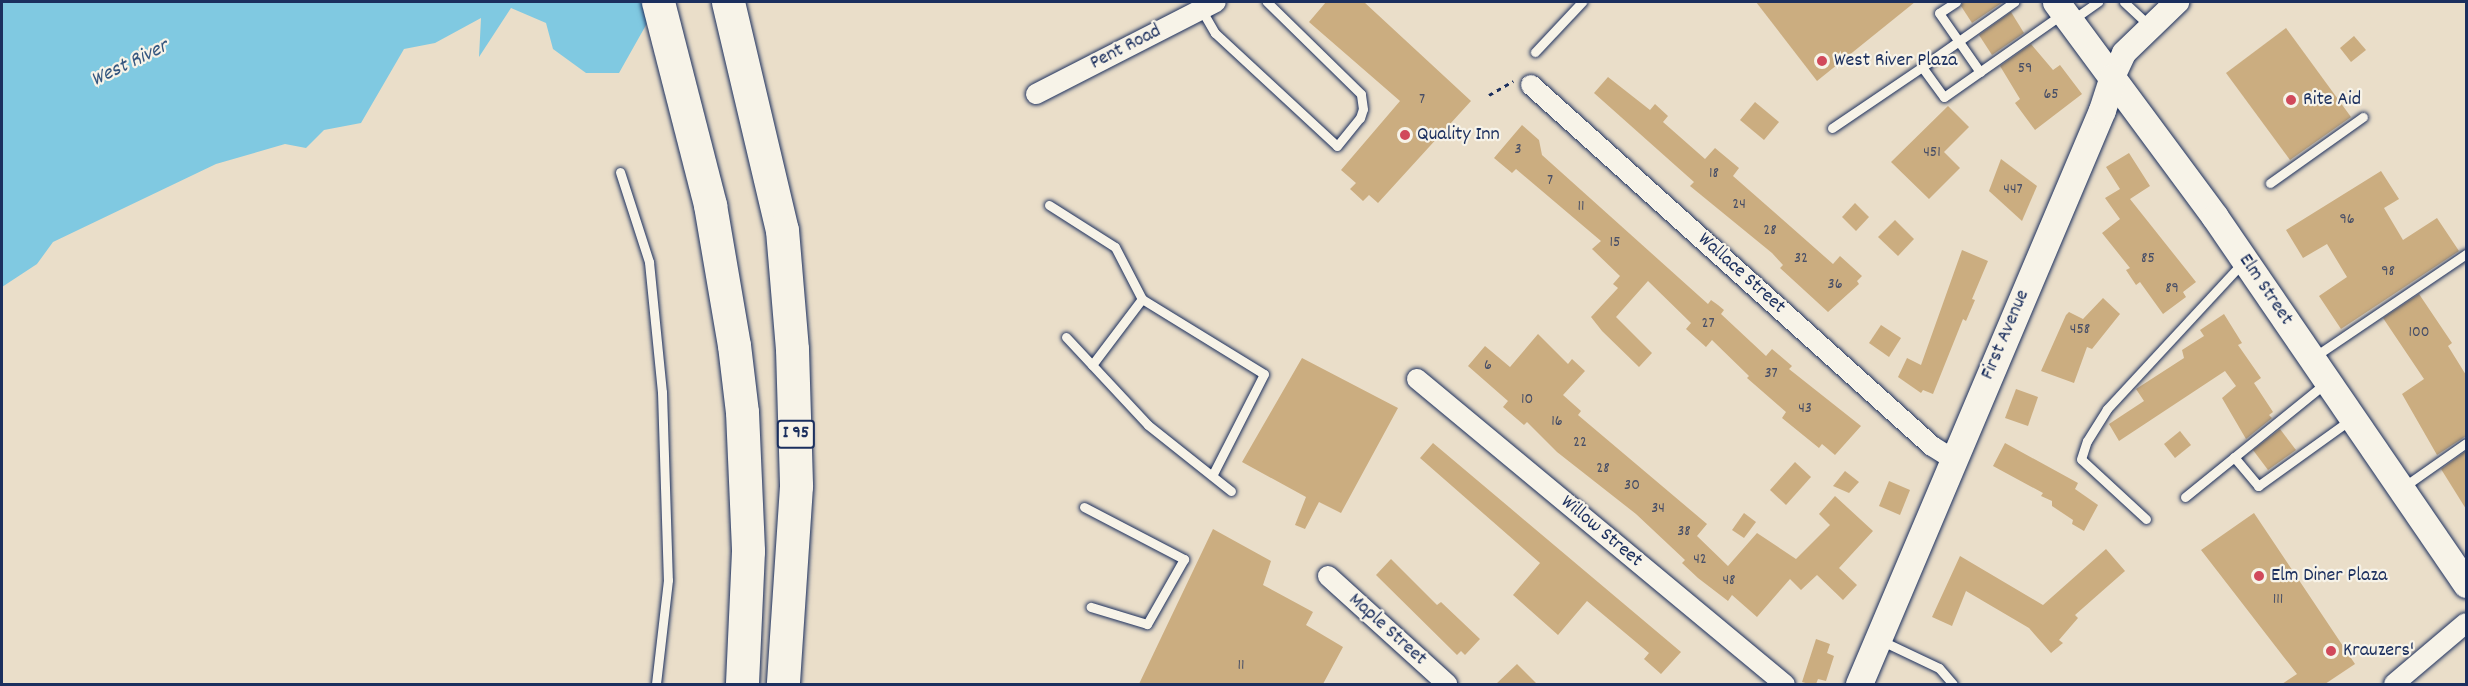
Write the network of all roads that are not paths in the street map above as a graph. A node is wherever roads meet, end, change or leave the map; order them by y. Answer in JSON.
{"nodes":[{"id":1,"x":658,"y":2,"type":"edge"},
{"id":2,"x":728,"y":2,"type":"edge"},
{"id":3,"x":1267,"y":2,"type":"edge"},
{"id":4,"x":1582,"y":2,"type":"edge"},
{"id":5,"x":1956,"y":2,"type":"edge"},
{"id":6,"x":2014,"y":2,"type":"edge"},
{"id":7,"x":2096,"y":2,"type":"edge"},
{"id":8,"x":2124,"y":2,"type":"edge"},
{"id":9,"x":2173,"y":3,"type":"edge"},
{"id":10,"x":1209,"y":5,"type":"edge"},
{"id":11,"x":2063,"y":12,"type":"edge"},
{"id":12,"x":2151,"y":28,"type":"junction"},
{"id":13,"x":1959,"y":41,"type":"junction"},
{"id":14,"x":1534,"y":52,"type":"dead end"},
{"id":15,"x":1922,"y":67,"type":"junction"},
{"id":16,"x":1980,"y":72,"type":"junction"},
{"id":17,"x":2113,"y":77,"type":"junction"},
{"id":18,"x":1531,"y":85,"type":"dead end"},
{"id":19,"x":1036,"y":94,"type":"dead end"},
{"id":20,"x":2364,"y":117,"type":"dead end"},
{"id":21,"x":1832,"y":128,"type":"dead end"},
{"id":22,"x":620,"y":172,"type":"dead end"},
{"id":23,"x":2270,"y":183,"type":"dead end"},
{"id":24,"x":1049,"y":205,"type":"dead end"},
{"id":25,"x":2466,"y":254,"type":"edge"},
{"id":26,"x":2245,"y":260,"type":"junction"},
{"id":27,"x":1142,"y":299,"type":"junction"},
{"id":28,"x":1066,"y":337,"type":"dead end"},
{"id":29,"x":2312,"y":359,"type":"junction"},
{"id":30,"x":1092,"y":365,"type":"junction"},
{"id":31,"x":1417,"y":379,"type":"dead end"},
{"id":32,"x":2328,"y":382,"type":"junction"},
{"id":33,"x":2353,"y":418,"type":"junction"},
{"id":34,"x":2466,"y":443,"type":"edge"},
{"id":35,"x":2234,"y":457,"type":"junction"},
{"id":36,"x":1953,"y":459,"type":"junction"},
{"id":37,"x":1212,"y":476,"type":"junction"},
{"id":38,"x":2401,"y":488,"type":"junction"},
{"id":39,"x":1231,"y":491,"type":"dead end"},
{"id":40,"x":2185,"y":497,"type":"dead end"},
{"id":41,"x":1084,"y":507,"type":"dead end"},
{"id":42,"x":2146,"y":519,"type":"dead end"},
{"id":43,"x":1328,"y":576,"type":"dead end"},
{"id":44,"x":2466,"y":584,"type":"edge"},
{"id":45,"x":1091,"y":608,"type":"dead end"},
{"id":46,"x":2466,"y":623,"type":"edge"},
{"id":47,"x":1877,"y":638,"type":"junction"},
{"id":48,"x":656,"y":684,"type":"edge"},
{"id":49,"x":742,"y":684,"type":"edge"},
{"id":50,"x":783,"y":684,"type":"edge"},
{"id":51,"x":1447,"y":684,"type":"edge"},
{"id":52,"x":1785,"y":684,"type":"edge"},
{"id":53,"x":1859,"y":684,"type":"edge"},
{"id":54,"x":1953,"y":684,"type":"edge"},
{"id":55,"x":2394,"y":684,"type":"edge"}],
"edges":[{"from":1,"to":49,"type":"highway"},
{"from":2,"to":50,"type":"highway","number":"I 95"},
{"from":3,"to":10,"type":"lane"},
{"from":4,"to":14,"type":"lane"},
{"from":5,"to":13,"type":"lane"},
{"from":6,"to":13,"type":"lane"},
{"from":7,"to":11,"type":"lane"},
{"from":8,"to":12,"type":"lane"},
{"from":9,"to":12,"type":"street","name":"First Avenue"},
{"from":10,"to":19,"type":"street","name":"Pent Road"},
{"from":11,"to":16,"type":"lane"},
{"from":11,"to":17,"type":"main road","name":"Elm Street"},
{"from":12,"to":17,"type":"street","name":"First Avenue"},
{"from":13,"to":15,"type":"lane"},
{"from":13,"to":16,"type":"lane"},
{"from":15,"to":16,"type":"lane"},
{"from":15,"to":21,"type":"lane"},
{"from":17,"to":26,"type":"main road","name":"Elm Street"},
{"from":17,"to":36,"type":"main road","name":"First Avenue"},
{"from":18,"to":36,"type":"street","name":"Wallace Street"},
{"from":20,"to":23,"type":"lane"},
{"from":22,"to":48,"type":"lane"},
{"from":24,"to":27,"type":"lane"},
{"from":25,"to":29,"type":"lane"},
{"from":26,"to":29,"type":"main road","name":"Elm Street"},
{"from":26,"to":42,"type":"lane"},
{"from":27,"to":30,"type":"lane"},
{"from":27,"to":37,"type":"lane"},
{"from":28,"to":30,"type":"lane"},
{"from":29,"to":32,"type":"main road","name":"Elm Street"},
{"from":30,"to":37,"type":"lane"},
{"from":31,"to":52,"type":"street","name":"Willow Street"},
{"from":32,"to":33,"type":"main road","name":"Elm Street"},
{"from":32,"to":35,"type":"lane"},
{"from":33,"to":35,"type":"lane"},
{"from":33,"to":38,"type":"main road","name":"Elm Street"},
{"from":34,"to":38,"type":"lane"},
{"from":35,"to":40,"type":"lane"},
{"from":36,"to":47,"type":"main road","name":"First Avenue"},
{"from":37,"to":39,"type":"lane"},
{"from":38,"to":44,"type":"main road","name":"Elm Street"},
{"from":41,"to":45,"type":"lane"},
{"from":43,"to":51,"type":"street","name":"Maple Street"},
{"from":46,"to":55,"type":"street"},
{"from":47,"to":53,"type":"main road","name":"First Avenue"},
{"from":47,"to":54,"type":"lane"}]}
